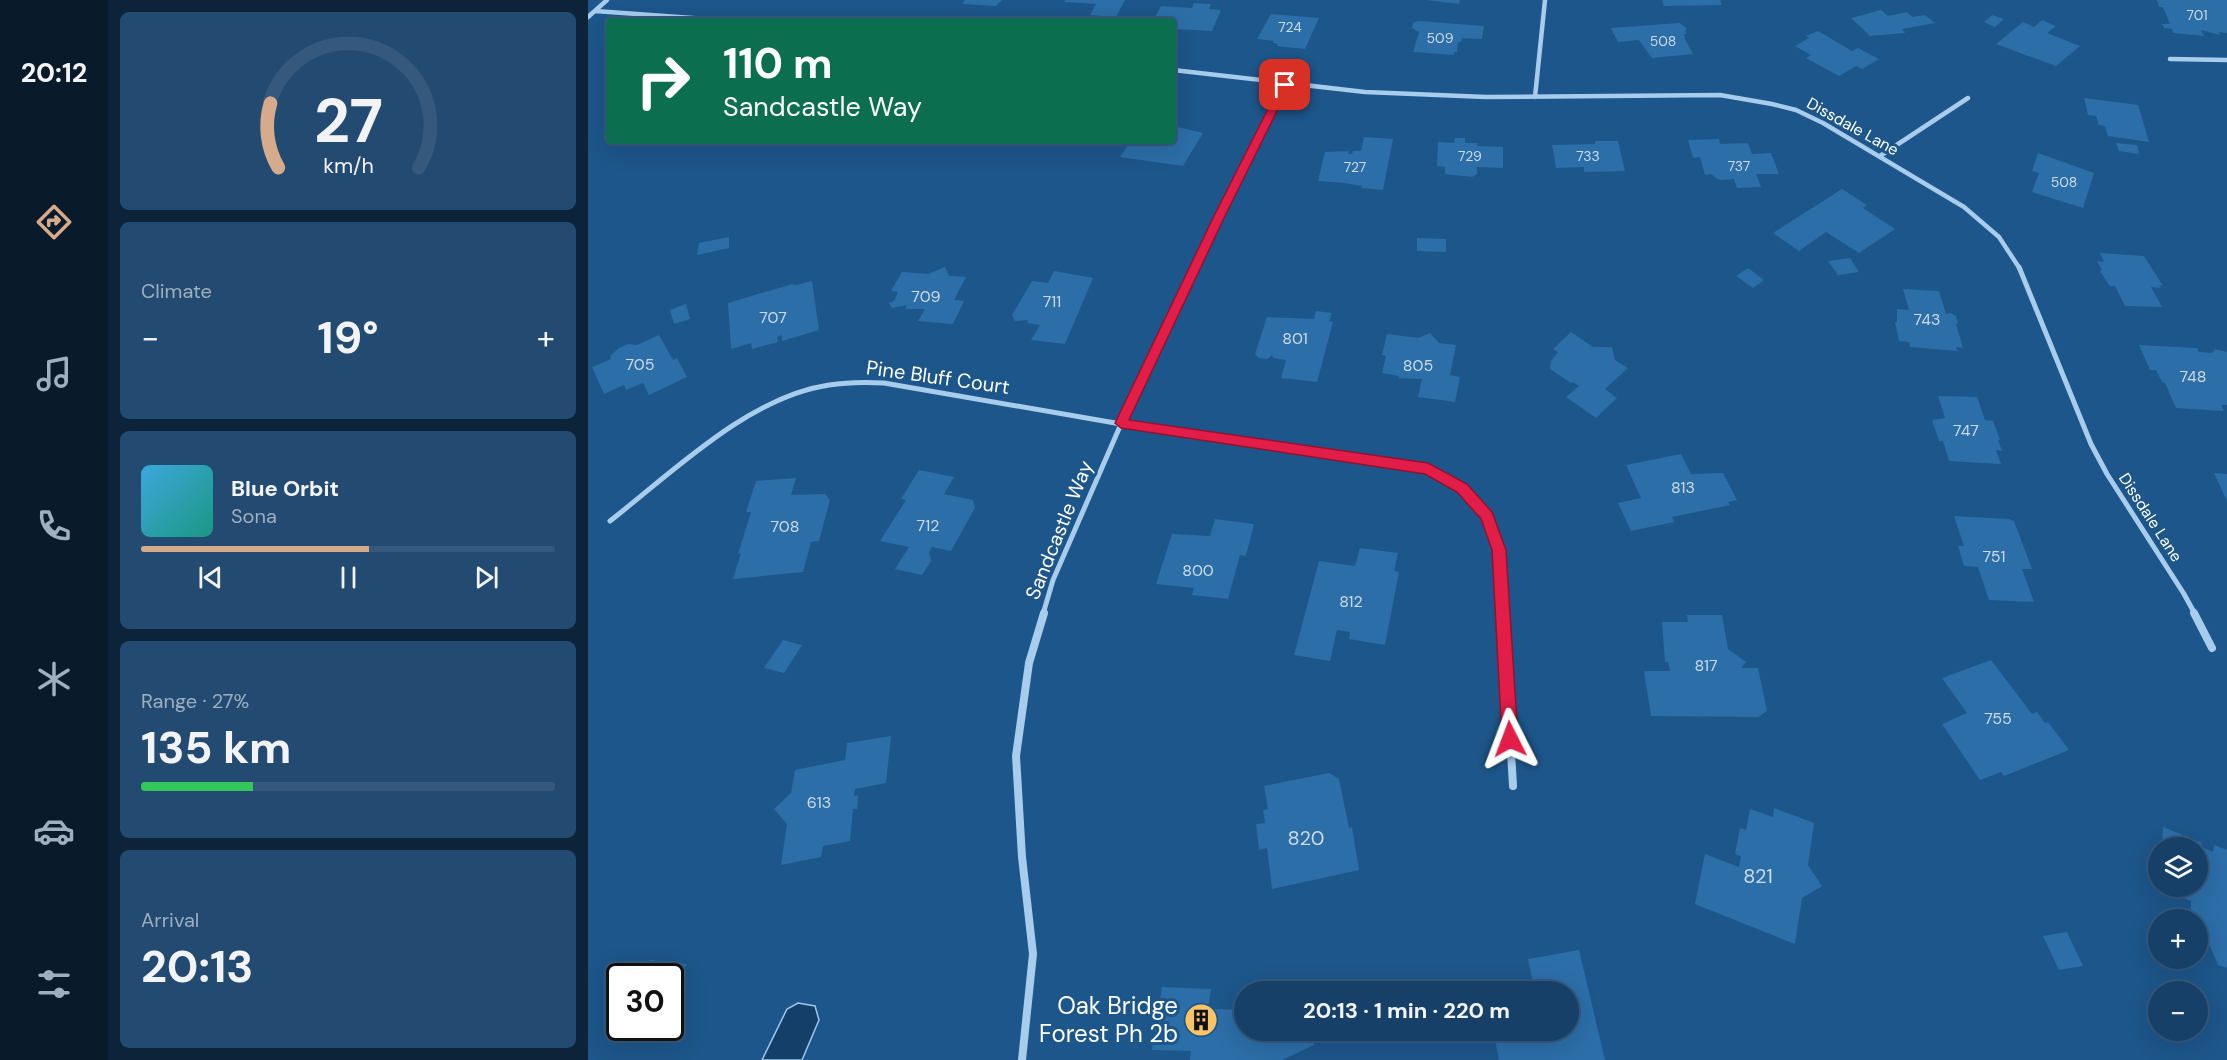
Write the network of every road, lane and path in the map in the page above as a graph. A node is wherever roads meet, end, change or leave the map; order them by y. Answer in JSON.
{"nodes":[{"id":1,"x":607,"y":0,"type":"edge"},
{"id":2,"x":1545,"y":0,"type":"edge"},
{"id":3,"x":595,"y":11,"type":"junction"},
{"id":4,"x":588,"y":17,"type":"edge"},
{"id":5,"x":692,"y":18,"type":"edge"},
{"id":6,"x":2170,"y":58,"type":"dead end"},
{"id":7,"x":2227,"y":60,"type":"edge"},
{"id":8,"x":1176,"y":70,"type":"edge"},
{"id":9,"x":1285,"y":85,"type":"junction"},
{"id":10,"x":1535,"y":97,"type":"junction"},
{"id":11,"x":1968,"y":98,"type":"dead end"},
{"id":12,"x":1880,"y":156,"type":"junction"},
{"id":13,"x":1121,"y":423,"type":"junction"},
{"id":14,"x":610,"y":520,"type":"dead end"},
{"id":15,"x":2212,"y":648,"type":"dead end"},
{"id":16,"x":1513,"y":786,"type":"dead end"},
{"id":17,"x":1022,"y":1060,"type":"edge"}],
"edges":[{"from":1,"to":3,"type":"street"},
{"from":2,"to":10,"type":"street"},
{"from":3,"to":4,"type":"street"},
{"from":3,"to":5,"type":"street"},
{"from":6,"to":7,"type":"street"},
{"from":8,"to":9,"type":"street","name":"Dissdale Lane"},
{"from":9,"to":10,"type":"street","name":"Dissdale Lane"},
{"from":9,"to":13,"type":"street","name":"Sandcastle Way"},
{"from":10,"to":12,"type":"street","name":"Dissdale Lane"},
{"from":11,"to":12,"type":"street"},
{"from":12,"to":15,"type":"street","name":"Dissdale Lane"},
{"from":13,"to":14,"type":"street","name":"Pine Bluff Court"},
{"from":13,"to":16,"type":"street","name":"Pine Bluff Court"},
{"from":13,"to":17,"type":"street","name":"Sandcastle Way"}]}
